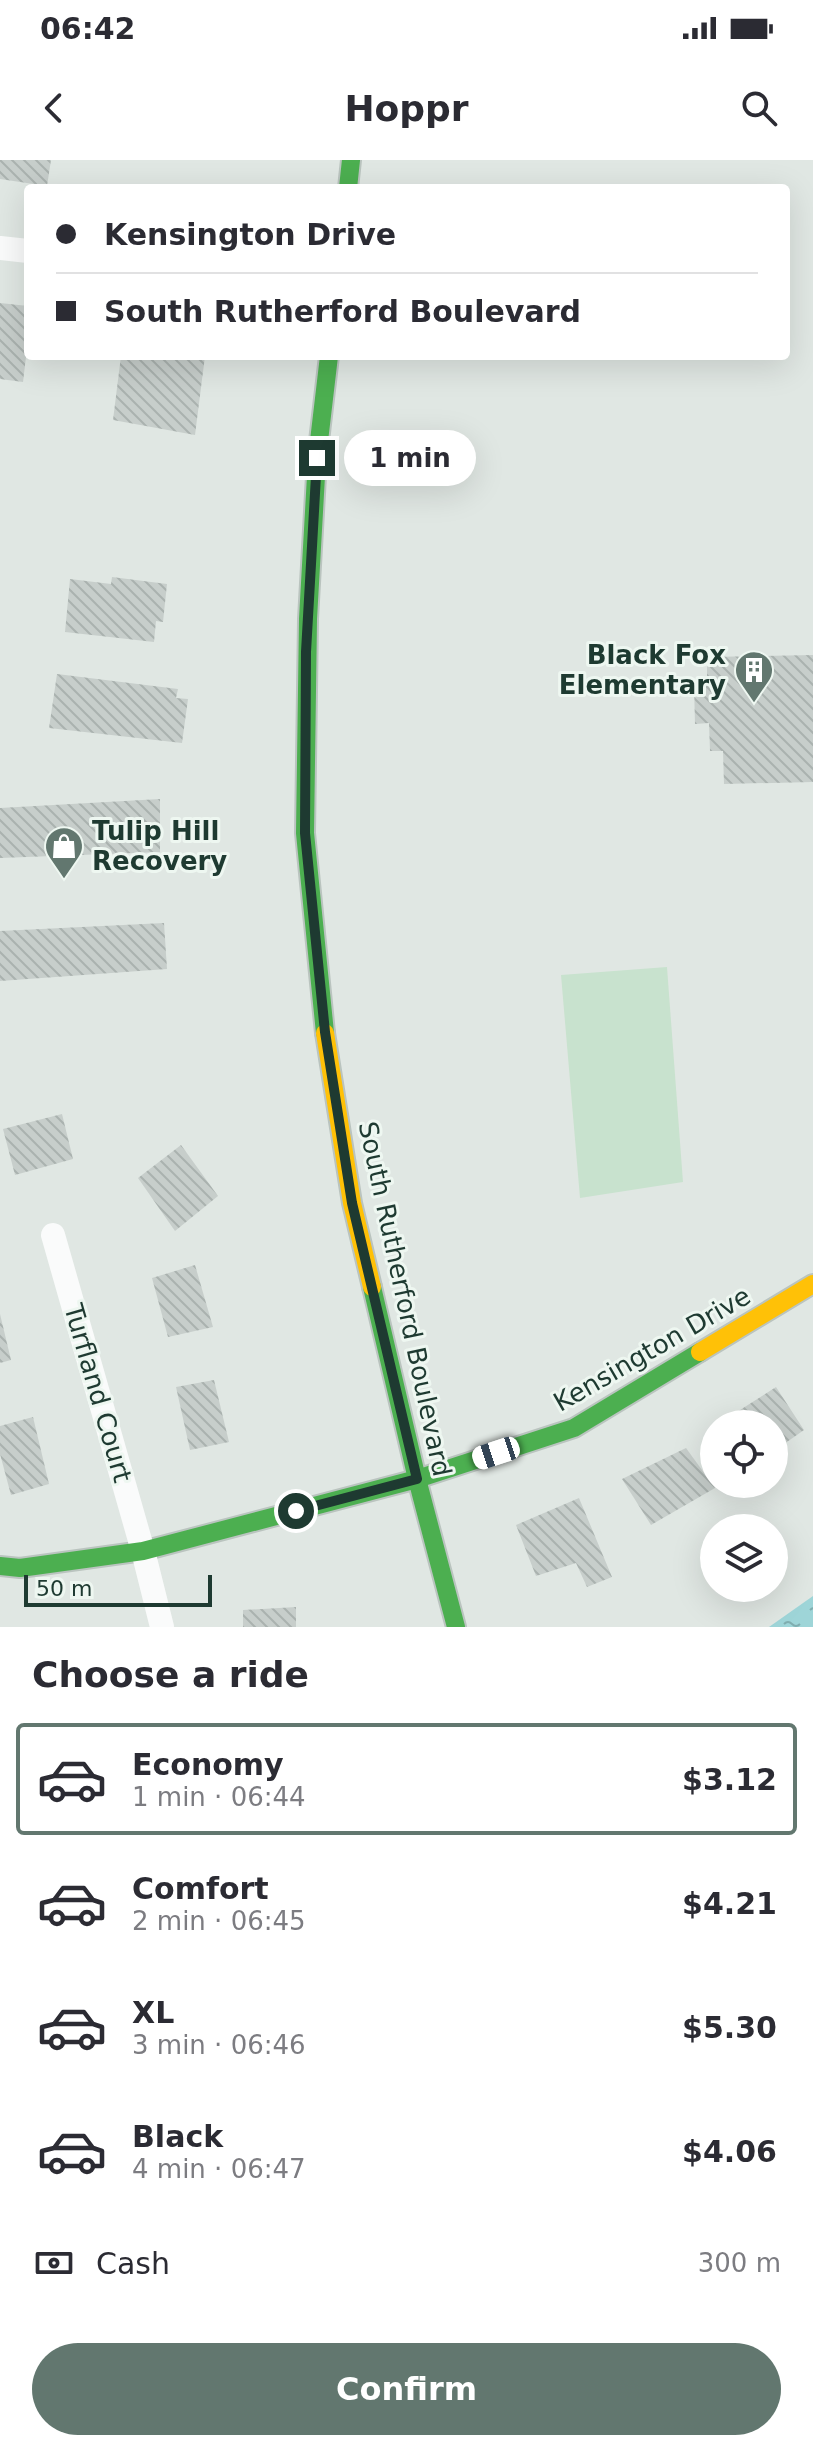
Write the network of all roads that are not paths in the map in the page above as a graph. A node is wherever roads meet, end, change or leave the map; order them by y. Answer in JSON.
{"nodes":[{"id":1,"x":351,"y":160,"type":"edge"},
{"id":2,"x":348,"y":184,"type":"edge"},
{"id":3,"x":0,"y":248,"type":"edge"},
{"id":4,"x":24,"y":251,"type":"edge"},
{"id":5,"x":329,"y":360,"type":"edge"},
{"id":6,"x":53,"y":1235,"type":"dead end"},
{"id":7,"x":813,"y":1284,"type":"edge"},
{"id":8,"x":417,"y":1479,"type":"junction"},
{"id":9,"x":143,"y":1551,"type":"junction"},
{"id":10,"x":0,"y":1566,"type":"edge"},
{"id":11,"x":162,"y":1627,"type":"edge"},
{"id":12,"x":456,"y":1627,"type":"edge"}],
"edges":[{"from":1,"to":2,"type":"main road"},
{"from":3,"to":4,"type":"street"},
{"from":5,"to":8,"type":"main road","name":"South Rutherford Boulevard"},
{"from":6,"to":9,"type":"street","name":"Turfland Court"},
{"from":7,"to":8,"type":"main road","name":"Kensington Drive"},
{"from":8,"to":9,"type":"main road","name":"Kensington Drive"},
{"from":8,"to":12,"type":"main road","name":"South Rutherford Boulevard"},
{"from":9,"to":10,"type":"main road","name":"Kensington Drive"},
{"from":9,"to":11,"type":"street","name":"Turfland Court"}]}
